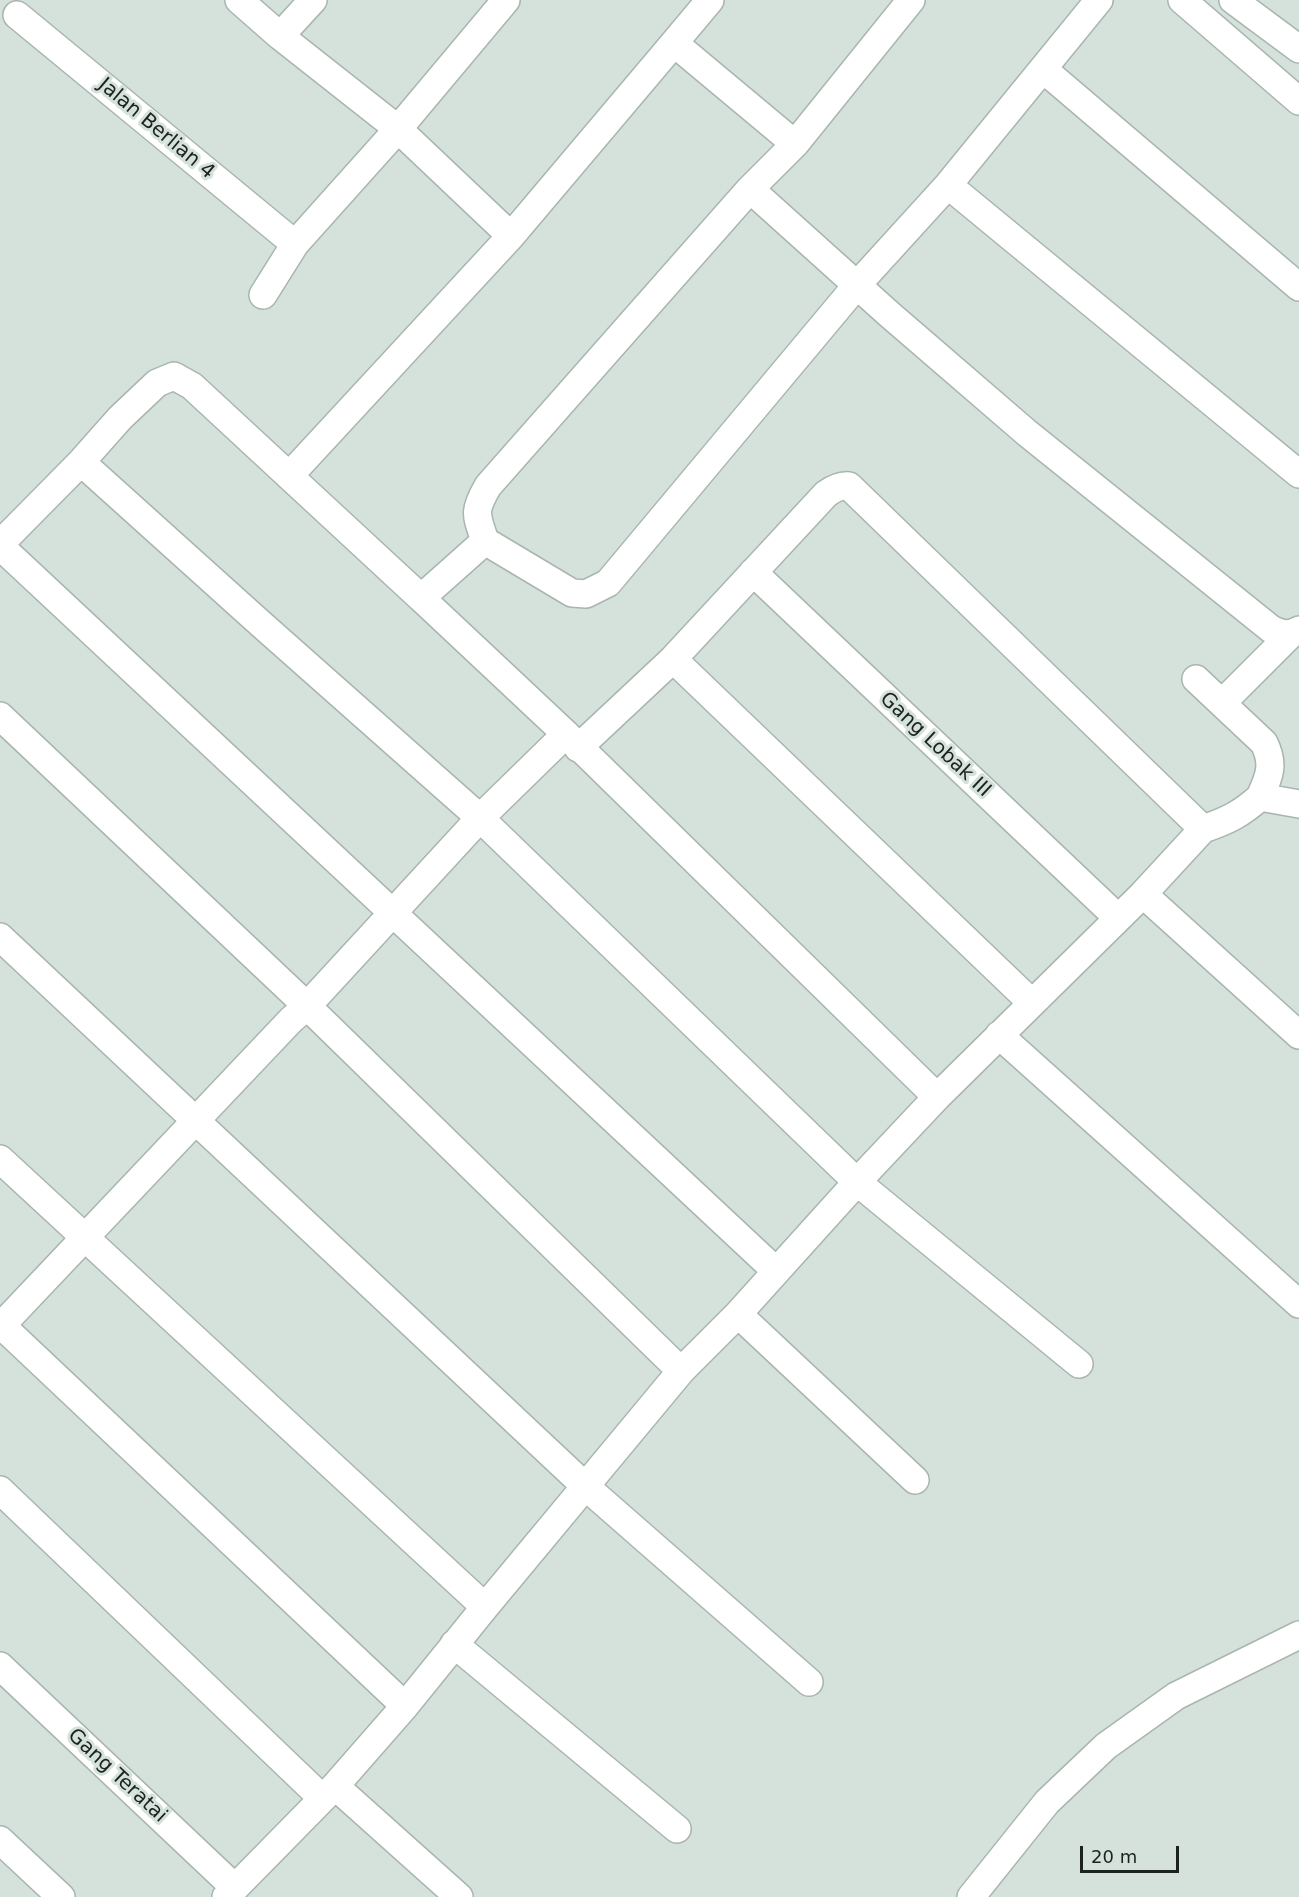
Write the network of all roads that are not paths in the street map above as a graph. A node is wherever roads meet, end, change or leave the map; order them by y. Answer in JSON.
{"nodes":[{"id":1,"x":239,"y":0,"type":"edge"},
{"id":2,"x":313,"y":0,"type":"edge"},
{"id":3,"x":506,"y":0,"type":"edge"},
{"id":4,"x":710,"y":0,"type":"edge"},
{"id":5,"x":911,"y":0,"type":"edge"},
{"id":6,"x":1099,"y":0,"type":"edge"},
{"id":7,"x":1182,"y":0,"type":"edge"},
{"id":8,"x":1233,"y":0,"type":"edge"},
{"id":9,"x":17,"y":15,"type":"dead end"},
{"id":10,"x":280,"y":36,"type":"junction"},
{"id":11,"x":674,"y":42,"type":"junction"},
{"id":12,"x":1299,"y":49,"type":"edge"},
{"id":13,"x":1043,"y":69,"type":"junction"},
{"id":14,"x":1299,"y":101,"type":"edge"},
{"id":15,"x":398,"y":129,"type":"junction"},
{"id":16,"x":795,"y":144,"type":"junction"},
{"id":17,"x":948,"y":185,"type":"junction"},
{"id":18,"x":750,"y":189,"type":"junction"},
{"id":19,"x":511,"y":236,"type":"junction"},
{"id":20,"x":295,"y":244,"type":"junction"},
{"id":21,"x":857,"y":285,"type":"junction"},
{"id":22,"x":1299,"y":287,"type":"edge"},
{"id":23,"x":263,"y":295,"type":"dead end"},
{"id":24,"x":81,"y":462,"type":"junction"},
{"id":25,"x":1299,"y":474,"type":"edge"},
{"id":26,"x":289,"y":476,"type":"junction"},
{"id":27,"x":484,"y":541,"type":"junction"},
{"id":28,"x":0,"y":545,"type":"edge"},
{"id":29,"x":753,"y":572,"type":"junction"},
{"id":30,"x":421,"y":598,"type":"junction"},
{"id":31,"x":1295,"y":632,"type":"edge"},
{"id":32,"x":673,"y":659,"type":"junction"},
{"id":33,"x":1196,"y":679,"type":"dead end"},
{"id":34,"x":1222,"y":703,"type":"junction"},
{"id":35,"x":0,"y":716,"type":"edge"},
{"id":36,"x":572,"y":741,"type":"junction"},
{"id":37,"x":1260,"y":797,"type":"junction"},
{"id":38,"x":1299,"y":804,"type":"edge"},
{"id":39,"x":480,"y":818,"type":"junction"},
{"id":40,"x":1203,"y":829,"type":"junction"},
{"id":41,"x":1143,"y":894,"type":"junction"},
{"id":42,"x":392,"y":913,"type":"junction"},
{"id":43,"x":1118,"y":918,"type":"junction"},
{"id":44,"x":0,"y":937,"type":"edge"},
{"id":45,"x":1032,"y":1002,"type":"junction"},
{"id":46,"x":307,"y":1006,"type":"junction"},
{"id":47,"x":999,"y":1035,"type":"junction"},
{"id":48,"x":1299,"y":1035,"type":"edge"},
{"id":49,"x":937,"y":1097,"type":"junction"},
{"id":50,"x":196,"y":1120,"type":"junction"},
{"id":51,"x":0,"y":1159,"type":"edge"},
{"id":52,"x":857,"y":1182,"type":"junction"},
{"id":53,"x":85,"y":1238,"type":"junction"},
{"id":54,"x":776,"y":1271,"type":"junction"},
{"id":55,"x":1299,"y":1304,"type":"edge"},
{"id":56,"x":738,"y":1314,"type":"junction"},
{"id":57,"x":0,"y":1326,"type":"edge"},
{"id":58,"x":1078,"y":1364,"type":"dead end"},
{"id":59,"x":681,"y":1371,"type":"junction"},
{"id":60,"x":915,"y":1480,"type":"dead end"},
{"id":61,"x":585,"y":1486,"type":"junction"},
{"id":62,"x":0,"y":1490,"type":"edge"},
{"id":63,"x":484,"y":1607,"type":"junction"},
{"id":64,"x":1299,"y":1635,"type":"edge"},
{"id":65,"x":454,"y":1644,"type":"junction"},
{"id":66,"x":0,"y":1666,"type":"edge"},
{"id":67,"x":809,"y":1682,"type":"dead end"},
{"id":68,"x":405,"y":1706,"type":"junction"},
{"id":69,"x":329,"y":1792,"type":"junction"},
{"id":70,"x":677,"y":1829,"type":"dead end"},
{"id":71,"x":0,"y":1840,"type":"edge"},
{"id":72,"x":230,"y":1892,"type":"edge"},
{"id":73,"x":61,"y":1897,"type":"edge"},
{"id":74,"x":459,"y":1897,"type":"edge"},
{"id":75,"x":971,"y":1897,"type":"edge"}],
"edges":[{"from":1,"to":10,"type":"street"},
{"from":2,"to":10,"type":"street"},
{"from":3,"to":15,"type":"street"},
{"from":4,"to":11,"type":"street"},
{"from":5,"to":16,"type":"street"},
{"from":6,"to":13,"type":"street"},
{"from":7,"to":14,"type":"street"},
{"from":8,"to":12,"type":"street"},
{"from":9,"to":20,"type":"street","name":"Jalan Berlian 4"},
{"from":10,"to":15,"type":"street"},
{"from":11,"to":16,"type":"street"},
{"from":11,"to":19,"type":"street"},
{"from":13,"to":17,"type":"street"},
{"from":13,"to":22,"type":"street"},
{"from":15,"to":19,"type":"street"},
{"from":15,"to":20,"type":"street"},
{"from":16,"to":18,"type":"street"},
{"from":17,"to":21,"type":"street"},
{"from":17,"to":25,"type":"street"},
{"from":18,"to":21,"type":"street"},
{"from":18,"to":27,"type":"street"},
{"from":19,"to":26,"type":"street"},
{"from":20,"to":23,"type":"street"},
{"from":21,"to":27,"type":"street"},
{"from":21,"to":31,"type":"street"},
{"from":24,"to":26,"type":"street"},
{"from":24,"to":28,"type":"street"},
{"from":24,"to":39,"type":"street"},
{"from":26,"to":30,"type":"street"},
{"from":27,"to":30,"type":"street"},
{"from":28,"to":42,"type":"street"},
{"from":29,"to":32,"type":"street"},
{"from":29,"to":40,"type":"street"},
{"from":29,"to":43,"type":"street","name":"Gang Lobak III"},
{"from":30,"to":36,"type":"street"},
{"from":31,"to":34,"type":"street"},
{"from":32,"to":36,"type":"street"},
{"from":32,"to":45,"type":"street"},
{"from":33,"to":34,"type":"street"},
{"from":34,"to":37,"type":"street"},
{"from":35,"to":46,"type":"street"},
{"from":36,"to":39,"type":"street"},
{"from":36,"to":49,"type":"street"},
{"from":37,"to":38,"type":"street"},
{"from":37,"to":40,"type":"street"},
{"from":39,"to":42,"type":"street"},
{"from":39,"to":52,"type":"street"},
{"from":40,"to":41,"type":"street"},
{"from":41,"to":43,"type":"street"},
{"from":41,"to":48,"type":"street"},
{"from":42,"to":46,"type":"street"},
{"from":42,"to":54,"type":"street"},
{"from":43,"to":45,"type":"street"},
{"from":44,"to":50,"type":"street"},
{"from":45,"to":47,"type":"street"},
{"from":46,"to":50,"type":"street"},
{"from":46,"to":59,"type":"street"},
{"from":47,"to":49,"type":"street"},
{"from":47,"to":55,"type":"street"},
{"from":49,"to":52,"type":"street"},
{"from":50,"to":53,"type":"street"},
{"from":50,"to":61,"type":"street"},
{"from":51,"to":53,"type":"street"},
{"from":52,"to":54,"type":"street"},
{"from":52,"to":58,"type":"street"},
{"from":53,"to":57,"type":"street"},
{"from":53,"to":63,"type":"street"},
{"from":54,"to":56,"type":"street"},
{"from":56,"to":59,"type":"street"},
{"from":56,"to":60,"type":"street"},
{"from":57,"to":68,"type":"street"},
{"from":59,"to":61,"type":"street"},
{"from":61,"to":63,"type":"street"},
{"from":61,"to":67,"type":"street"},
{"from":62,"to":69,"type":"street"},
{"from":63,"to":65,"type":"street"},
{"from":64,"to":75,"type":"street"},
{"from":65,"to":68,"type":"street"},
{"from":65,"to":70,"type":"street"},
{"from":66,"to":72,"type":"street","name":"Gang Teratai"},
{"from":68,"to":69,"type":"street"},
{"from":69,"to":72,"type":"street"},
{"from":69,"to":74,"type":"street"},
{"from":71,"to":73,"type":"street"}]}
